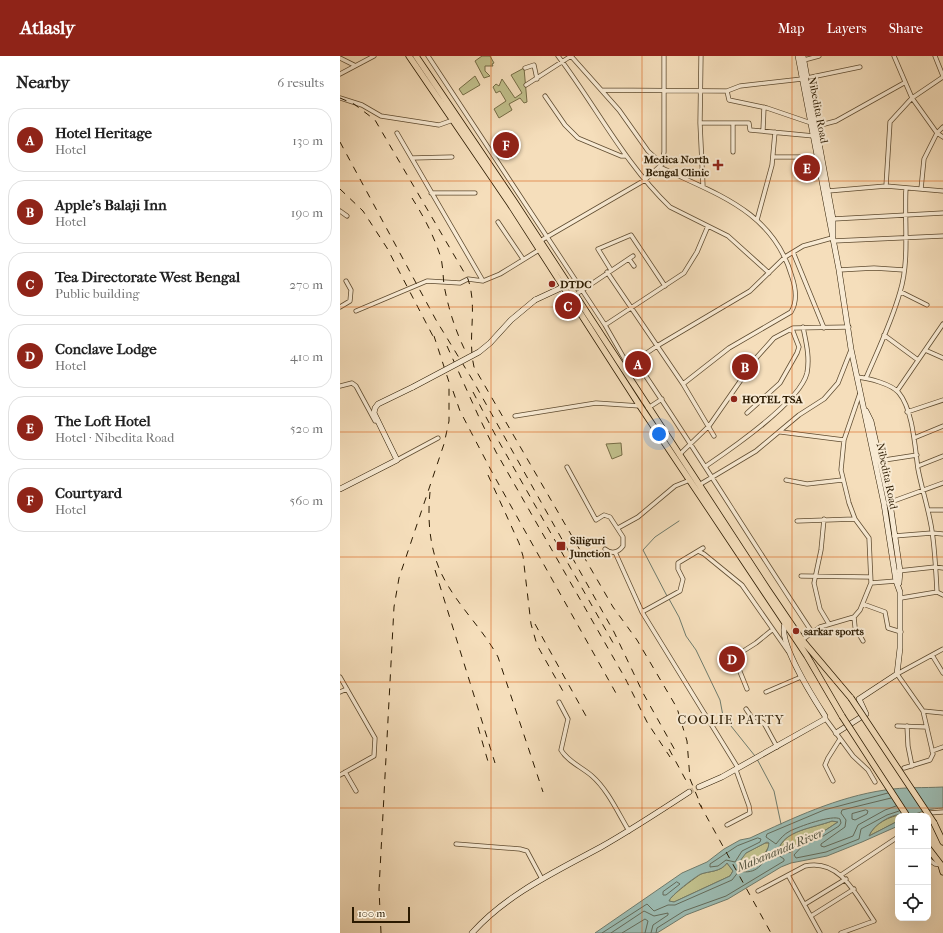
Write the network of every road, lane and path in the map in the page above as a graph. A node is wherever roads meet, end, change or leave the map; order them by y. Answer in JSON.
{"nodes":[{"id":1,"x":374,"y":56,"type":"edge"},
{"id":2,"x":409,"y":56,"type":"edge"},
{"id":3,"x":416,"y":56,"type":"edge"},
{"id":4,"x":428,"y":56,"type":"edge"},
{"id":5,"x":558,"y":56,"type":"edge"},
{"id":6,"x":571,"y":56,"type":"edge"},
{"id":7,"x":664,"y":56,"type":"edge"},
{"id":8,"x":701,"y":56,"type":"edge"},
{"id":9,"x":798,"y":56,"type":"edge"},
{"id":10,"x":819,"y":56,"type":"edge"},
{"id":11,"x":895,"y":56,"type":"edge"},
{"id":12,"x":935,"y":56,"type":"edge"},
{"id":13,"x":340,"y":58,"type":"edge"},
{"id":14,"x":803,"y":58,"type":"edge"},
{"id":15,"x":563,"y":62,"type":"junction"},
{"id":16,"x":354,"y":65,"type":"junction"},
{"id":17,"x":860,"y":67,"type":"dead end"},
{"id":18,"x":525,"y":68,"type":"dead end"},
{"id":19,"x":340,"y":74,"type":"edge"},
{"id":20,"x":943,"y":76,"type":"edge"},
{"id":21,"x":537,"y":79,"type":"junction"},
{"id":22,"x":804,"y":79,"type":"junction"},
{"id":23,"x":904,"y":82,"type":"junction"},
{"id":24,"x":526,"y":85,"type":"dead end"},
{"id":25,"x":601,"y":90,"type":"junction"},
{"id":26,"x":665,"y":91,"type":"junction"},
{"id":27,"x":700,"y":91,"type":"junction"},
{"id":28,"x":727,"y":91,"type":"junction"},
{"id":29,"x":546,"y":96,"type":"dead end"},
{"id":30,"x":340,"y":98,"type":"edge"},
{"id":31,"x":912,"y":98,"type":"junction"},
{"id":32,"x":458,"y":101,"type":"junction"},
{"id":33,"x":764,"y":107,"type":"junction"},
{"id":34,"x":448,"y":108,"type":"junction"},
{"id":35,"x":453,"y":120,"type":"junction"},
{"id":36,"x":700,"y":123,"type":"junction"},
{"id":37,"x":733,"y":123,"type":"junction"},
{"id":38,"x":811,"y":123,"type":"junction"},
{"id":39,"x":817,"y":126,"type":"junction"},
{"id":40,"x":943,"y":127,"type":"edge"},
{"id":41,"x":763,"y":130,"type":"junction"},
{"id":42,"x":775,"y":132,"type":"junction"},
{"id":43,"x":397,"y":133,"type":"dead end"},
{"id":44,"x":937,"y":133,"type":"junction"},
{"id":45,"x":814,"y":136,"type":"junction"},
{"id":46,"x":943,"y":137,"type":"edge"},
{"id":47,"x":733,"y":152,"type":"dead end"},
{"id":48,"x":626,"y":156,"type":"junction"},
{"id":49,"x":773,"y":157,"type":"junction"},
{"id":50,"x":818,"y":157,"type":"junction"},
{"id":51,"x":412,"y":158,"type":"junction"},
{"id":52,"x":452,"y":158,"type":"dead end"},
{"id":53,"x":661,"y":165,"type":"junction"},
{"id":54,"x":645,"y":180,"type":"junction"},
{"id":55,"x":703,"y":186,"type":"junction"},
{"id":56,"x":886,"y":186,"type":"junction"},
{"id":57,"x":906,"y":188,"type":"junction"},
{"id":58,"x":921,"y":189,"type":"junction"},
{"id":59,"x":828,"y":191,"type":"junction"},
{"id":60,"x":475,"y":192,"type":"dead end"},
{"id":61,"x":943,"y":192,"type":"edge"},
{"id":62,"x":431,"y":193,"type":"junction"},
{"id":63,"x":340,"y":211,"type":"edge"},
{"id":64,"x":943,"y":213,"type":"edge"},
{"id":65,"x":347,"y":216,"type":"dead end"},
{"id":66,"x":904,"y":216,"type":"junction"},
{"id":67,"x":757,"y":220,"type":"junction"},
{"id":68,"x":833,"y":220,"type":"junction"},
{"id":69,"x":498,"y":222,"type":"dead end"},
{"id":70,"x":708,"y":226,"type":"junction"},
{"id":71,"x":905,"y":236,"type":"junction"},
{"id":72,"x":943,"y":236,"type":"edge"},
{"id":73,"x":547,"y":237,"type":"junction"},
{"id":74,"x":833,"y":239,"type":"junction"},
{"id":75,"x":538,"y":245,"type":"junction"},
{"id":76,"x":793,"y":252,"type":"junction"},
{"id":77,"x":633,"y":256,"type":"dead end"},
{"id":78,"x":785,"y":257,"type":"junction"},
{"id":79,"x":523,"y":259,"type":"junction"},
{"id":80,"x":629,"y":259,"type":"junction"},
{"id":81,"x":634,"y":266,"type":"dead end"},
{"id":82,"x":839,"y":270,"type":"junction"},
{"id":83,"x":904,"y":270,"type":"junction"},
{"id":84,"x":609,"y":271,"type":"junction"},
{"id":85,"x":769,"y":273,"type":"junction"},
{"id":86,"x":346,"y":281,"type":"dead end"},
{"id":87,"x":483,"y":281,"type":"junction"},
{"id":88,"x":665,"y":286,"type":"junction"},
{"id":89,"x":563,"y":287,"type":"junction"},
{"id":90,"x":581,"y":290,"type":"junction"},
{"id":91,"x":900,"y":292,"type":"junction"},
{"id":92,"x":574,"y":294,"type":"junction"},
{"id":93,"x":927,"y":305,"type":"dead end"},
{"id":94,"x":340,"y":307,"type":"edge"},
{"id":95,"x":632,"y":308,"type":"junction"},
{"id":96,"x":356,"y":311,"type":"dead end"},
{"id":97,"x":943,"y":324,"type":"edge"},
{"id":98,"x":605,"y":325,"type":"junction"},
{"id":99,"x":804,"y":327,"type":"junction"},
{"id":100,"x":849,"y":327,"type":"junction"},
{"id":101,"x":824,"y":328,"type":"junction"},
{"id":102,"x":792,"y":329,"type":"junction"},
{"id":103,"x":609,"y":334,"type":"junction"},
{"id":104,"x":884,"y":335,"type":"junction"},
{"id":105,"x":603,"y":338,"type":"junction"},
{"id":106,"x":657,"y":346,"type":"junction"},
{"id":107,"x":852,"y":349,"type":"junction"},
{"id":108,"x":925,"y":350,"type":"junction"},
{"id":109,"x":943,"y":358,"type":"edge"},
{"id":110,"x":635,"y":360,"type":"junction"},
{"id":111,"x":918,"y":360,"type":"junction"},
{"id":112,"x":628,"y":365,"type":"junction"},
{"id":113,"x":622,"y":371,"type":"junction"},
{"id":114,"x":857,"y":377,"type":"junction"},
{"id":115,"x":866,"y":378,"type":"junction"},
{"id":116,"x":683,"y":384,"type":"junction"},
{"id":117,"x":340,"y":386,"type":"edge"},
{"id":118,"x":897,"y":391,"type":"junction"},
{"id":119,"x":861,"y":392,"type":"junction"},
{"id":120,"x":662,"y":399,"type":"junction"},
{"id":121,"x":943,"y":400,"type":"edge"},
{"id":122,"x":640,"y":406,"type":"junction"},
{"id":123,"x":648,"y":408,"type":"junction"},
{"id":124,"x":907,"y":412,"type":"junction"},
{"id":125,"x":747,"y":413,"type":"dead end"},
{"id":126,"x":514,"y":416,"type":"dead end"},
{"id":127,"x":378,"y":421,"type":"junction"},
{"id":128,"x":710,"y":426,"type":"junction"},
{"id":129,"x":943,"y":426,"type":"edge"},
{"id":130,"x":781,"y":432,"type":"junction"},
{"id":131,"x":714,"y":436,"type":"dead end"},
{"id":132,"x":438,"y":438,"type":"dead end"},
{"id":133,"x":914,"y":438,"type":"junction"},
{"id":134,"x":844,"y":440,"type":"junction"},
{"id":135,"x":691,"y":444,"type":"junction"},
{"id":136,"x":679,"y":455,"type":"junction"},
{"id":137,"x":916,"y":455,"type":"junction"},
{"id":138,"x":943,"y":456,"type":"edge"},
{"id":139,"x":397,"y":460,"type":"junction"},
{"id":140,"x":876,"y":461,"type":"junction"},
{"id":141,"x":706,"y":466,"type":"junction"},
{"id":142,"x":918,"y":466,"type":"junction"},
{"id":143,"x":567,"y":467,"type":"dead end"},
{"id":144,"x":713,"y":477,"type":"junction"},
{"id":145,"x":692,"y":479,"type":"junction"},
{"id":146,"x":786,"y":480,"type":"dead end"},
{"id":147,"x":842,"y":480,"type":"junction"},
{"id":148,"x":943,"y":483,"type":"edge"},
{"id":149,"x":699,"y":485,"type":"junction"},
{"id":150,"x":340,"y":489,"type":"edge"},
{"id":151,"x":922,"y":492,"type":"junction"},
{"id":152,"x":886,"y":503,"type":"junction"},
{"id":153,"x":928,"y":510,"type":"junction"},
{"id":154,"x":943,"y":510,"type":"edge"},
{"id":155,"x":824,"y":519,"type":"junction"},
{"id":156,"x":855,"y":519,"type":"junction"},
{"id":157,"x":797,"y":520,"type":"dead end"},
{"id":158,"x":618,"y":528,"type":"junction"},
{"id":159,"x":932,"y":533,"type":"junction"},
{"id":160,"x":943,"y":534,"type":"edge"},
{"id":161,"x":889,"y":536,"type":"junction"},
{"id":162,"x":895,"y":536,"type":"junction"},
{"id":163,"x":703,"y":548,"type":"dead end"},
{"id":164,"x":605,"y":549,"type":"dead end"},
{"id":165,"x":698,"y":551,"type":"junction"},
{"id":166,"x":615,"y":552,"type":"junction"},
{"id":167,"x":935,"y":567,"type":"junction"},
{"id":168,"x":943,"y":568,"type":"edge"},
{"id":169,"x":897,"y":571,"type":"junction"},
{"id":170,"x":801,"y":576,"type":"dead end"},
{"id":171,"x":814,"y":576,"type":"junction"},
{"id":172,"x":870,"y":577,"type":"junction"},
{"id":173,"x":871,"y":583,"type":"junction"},
{"id":174,"x":897,"y":584,"type":"junction"},
{"id":175,"x":937,"y":592,"type":"junction"},
{"id":176,"x":943,"y":595,"type":"edge"},
{"id":177,"x":901,"y":598,"type":"junction"},
{"id":178,"x":863,"y":604,"type":"junction"},
{"id":179,"x":642,"y":612,"type":"junction"},
{"id":180,"x":854,"y":617,"type":"junction"},
{"id":181,"x":785,"y":624,"type":"junction"},
{"id":182,"x":829,"y":624,"type":"junction"},
{"id":183,"x":772,"y":630,"type":"junction"},
{"id":184,"x":812,"y":632,"type":"junction"},
{"id":185,"x":901,"y":632,"type":"junction"},
{"id":186,"x":802,"y":640,"type":"junction"},
{"id":187,"x":863,"y":642,"type":"dead end"},
{"id":188,"x":942,"y":650,"type":"edge"},
{"id":189,"x":932,"y":655,"type":"junction"},
{"id":190,"x":792,"y":657,"type":"junction"},
{"id":191,"x":943,"y":673,"type":"edge"},
{"id":192,"x":897,"y":674,"type":"junction"},
{"id":193,"x":340,"y":677,"type":"edge"},
{"id":194,"x":801,"y":677,"type":"junction"},
{"id":195,"x":347,"y":689,"type":"junction"},
{"id":196,"x":747,"y":689,"type":"dead end"},
{"id":197,"x":340,"y":692,"type":"edge"},
{"id":198,"x":766,"y":692,"type":"dead end"},
{"id":199,"x":559,"y":702,"type":"dead end"},
{"id":200,"x":746,"y":709,"type":"dead end"},
{"id":201,"x":923,"y":711,"type":"junction"},
{"id":202,"x":943,"y":713,"type":"edge"},
{"id":203,"x":826,"y":718,"type":"junction"},
{"id":204,"x":897,"y":726,"type":"dead end"},
{"id":205,"x":907,"y":726,"type":"junction"},
{"id":206,"x":927,"y":727,"type":"junction"},
{"id":207,"x":836,"y":733,"type":"junction"},
{"id":208,"x":840,"y":739,"type":"junction"},
{"id":209,"x":777,"y":747,"type":"junction"},
{"id":210,"x":943,"y":747,"type":"edge"},
{"id":211,"x":932,"y":751,"type":"junction"},
{"id":212,"x":912,"y":766,"type":"junction"},
{"id":213,"x":904,"y":768,"type":"dead end"},
{"id":214,"x":737,"y":769,"type":"junction"},
{"id":215,"x":345,"y":772,"type":"junction"},
{"id":216,"x":340,"y":776,"type":"edge"},
{"id":217,"x":833,"y":781,"type":"dead end"},
{"id":218,"x":875,"y":782,"type":"dead end"},
{"id":219,"x":699,"y":787,"type":"tunnel mouth"},
{"id":220,"x":356,"y":791,"type":"dead end"},
{"id":221,"x":689,"y":792,"type":"tunnel mouth"},
{"id":222,"x":943,"y":812,"type":"edge"},
{"id":223,"x":905,"y":813,"type":"edge"},
{"id":224,"x":930,"y":813,"type":"edge"},
{"id":225,"x":727,"y":825,"type":"dead end"},
{"id":226,"x":629,"y":831,"type":"junction"},
{"id":227,"x":895,"y":839,"type":"edge"},
{"id":228,"x":943,"y":842,"type":"edge"},
{"id":229,"x":456,"y":844,"type":"dead end"},
{"id":230,"x":929,"y":849,"type":"edge"},
{"id":231,"x":931,"y":861,"type":"edge"},
{"id":232,"x":942,"y":866,"type":"edge"},
{"id":233,"x":943,"y":872,"type":"edge"},
{"id":234,"x":788,"y":875,"type":"junction"},
{"id":235,"x":841,"y":875,"type":"junction"},
{"id":236,"x":542,"y":879,"type":"junction"},
{"id":237,"x":846,"y":879,"type":"junction"},
{"id":238,"x":854,"y":889,"type":"junction"},
{"id":239,"x":758,"y":891,"type":"dead end"},
{"id":240,"x":805,"y":904,"type":"junction"},
{"id":241,"x":811,"y":916,"type":"junction"},
{"id":242,"x":862,"y":926,"type":"junction"},
{"id":243,"x":472,"y":933,"type":"edge"},
{"id":244,"x":820,"y":933,"type":"edge"},
{"id":245,"x":841,"y":933,"type":"edge"},
{"id":246,"x":860,"y":933,"type":"edge"}],
"edges":[{"from":1,"to":16,"type":"street"},
{"from":2,"to":34,"type":"main road"},
{"from":3,"to":34,"type":"main road"},
{"from":4,"to":32,"type":"street"},
{"from":5,"to":15,"type":"street"},
{"from":6,"to":15,"type":"street"},
{"from":6,"to":25,"type":"street"},
{"from":7,"to":26,"type":"street"},
{"from":8,"to":27,"type":"street"},
{"from":9,"to":22,"type":"street","name":"Nibedita Road"},
{"from":10,"to":14,"type":"street"},
{"from":11,"to":23,"type":"street"},
{"from":12,"to":20,"type":"street"},
{"from":13,"to":16,"type":"street"},
{"from":14,"to":22,"type":"street","name":"Nibedita Road"},
{"from":15,"to":21,"type":"street"},
{"from":15,"to":48,"type":"street"},
{"from":16,"to":19,"type":"street"},
{"from":17,"to":22,"type":"street"},
{"from":18,"to":21,"type":"street"},
{"from":20,"to":31,"type":"street"},
{"from":21,"to":24,"type":"street"},
{"from":22,"to":28,"type":"street"},
{"from":22,"to":38,"type":"street","name":"Nibedita Road"},
{"from":22,"to":39,"type":"street","name":"Nibedita Road"},
{"from":23,"to":31,"type":"street"},
{"from":23,"to":39,"type":"street"},
{"from":25,"to":26,"type":"street"},
{"from":25,"to":53,"type":"street"},
{"from":26,"to":27,"type":"street"},
{"from":26,"to":53,"type":"street"},
{"from":27,"to":28,"type":"street"},
{"from":27,"to":36,"type":"street"},
{"from":28,"to":33,"type":"street"},
{"from":29,"to":48,"type":"street"},
{"from":30,"to":35,"type":"street"},
{"from":31,"to":44,"type":"street"},
{"from":31,"to":56,"type":"street"},
{"from":32,"to":34,"type":"street"},
{"from":32,"to":73,"type":"street"},
{"from":33,"to":38,"type":"street"},
{"from":33,"to":41,"type":"street"},
{"from":34,"to":35,"type":"main road"},
{"from":34,"to":75,"type":"main road"},
{"from":35,"to":75,"type":"main road"},
{"from":36,"to":37,"type":"street"},
{"from":36,"to":55,"type":"street"},
{"from":37,"to":41,"type":"street"},
{"from":37,"to":47,"type":"street"},
{"from":38,"to":45,"type":"street","name":"Nibedita Road"},
{"from":39,"to":59,"type":"street","name":"Nibedita Road"},
{"from":40,"to":44,"type":"street"},
{"from":41,"to":42,"type":"street"},
{"from":42,"to":45,"type":"street"},
{"from":42,"to":49,"type":"street"},
{"from":43,"to":51,"type":"street"},
{"from":44,"to":46,"type":"street"},
{"from":44,"to":58,"type":"street"},
{"from":45,"to":50,"type":"street","name":"Nibedita Road"},
{"from":48,"to":54,"type":"street"},
{"from":49,"to":50,"type":"street"},
{"from":49,"to":67,"type":"street"},
{"from":50,"to":74,"type":"street","name":"Nibedita Road"},
{"from":51,"to":52,"type":"street"},
{"from":51,"to":62,"type":"street"},
{"from":53,"to":54,"type":"street"},
{"from":53,"to":55,"type":"street"},
{"from":54,"to":70,"type":"street"},
{"from":54,"to":73,"type":"street"},
{"from":55,"to":67,"type":"street"},
{"from":56,"to":57,"type":"street"},
{"from":56,"to":59,"type":"street"},
{"from":57,"to":58,"type":"street"},
{"from":57,"to":66,"type":"street"},
{"from":58,"to":61,"type":"street"},
{"from":59,"to":68,"type":"street","name":"Nibedita Road"},
{"from":60,"to":62,"type":"street"},
{"from":62,"to":87,"type":"street"},
{"from":63,"to":65,"type":"street"},
{"from":64,"to":66,"type":"street"},
{"from":66,"to":68,"type":"street"},
{"from":66,"to":71,"type":"street"},
{"from":67,"to":78,"type":"street"},
{"from":68,"to":74,"type":"street","name":"Nibedita Road"},
{"from":69,"to":79,"type":"street"},
{"from":70,"to":85,"type":"street"},
{"from":70,"to":88,"type":"street"},
{"from":71,"to":72,"type":"street"},
{"from":71,"to":74,"type":"street"},
{"from":71,"to":83,"type":"street"},
{"from":73,"to":75,"type":"street"},
{"from":73,"to":90,"type":"street"},
{"from":74,"to":76,"type":"street"},
{"from":74,"to":82,"type":"street","name":"Nibedita Road"},
{"from":75,"to":79,"type":"street"},
{"from":75,"to":89,"type":"main road"},
{"from":75,"to":92,"type":"main road"},
{"from":76,"to":78,"type":"street"},
{"from":76,"to":101,"type":"street"},
{"from":77,"to":80,"type":"street"},
{"from":78,"to":85,"type":"street"},
{"from":78,"to":116,"type":"street"},
{"from":79,"to":87,"type":"street"},
{"from":80,"to":81,"type":"street"},
{"from":80,"to":84,"type":"street"},
{"from":82,"to":83,"type":"street"},
{"from":82,"to":100,"type":"street","name":"Nibedita Road"},
{"from":83,"to":91,"type":"street"},
{"from":84,"to":88,"type":"street"},
{"from":84,"to":90,"type":"street"},
{"from":84,"to":95,"type":"street"},
{"from":85,"to":106,"type":"street"},
{"from":86,"to":94,"type":"street"},
{"from":87,"to":96,"type":"street"},
{"from":88,"to":95,"type":"street"},
{"from":89,"to":113,"type":"main road"},
{"from":89,"to":127,"type":"street","bridge":true},
{"from":90,"to":92,"type":"street"},
{"from":90,"to":98,"type":"street"},
{"from":91,"to":93,"type":"street"},
{"from":91,"to":104,"type":"street"},
{"from":92,"to":105,"type":"main road"},
{"from":95,"to":98,"type":"street"},
{"from":95,"to":106,"type":"street"},
{"from":97,"to":108,"type":"street"},
{"from":98,"to":103,"type":"street"},
{"from":99,"to":101,"type":"street"},
{"from":99,"to":102,"type":"street"},
{"from":99,"to":141,"type":"street"},
{"from":100,"to":101,"type":"street"},
{"from":100,"to":107,"type":"street","name":"Nibedita Road"},
{"from":102,"to":125,"type":"street"},
{"from":102,"to":128,"type":"street"},
{"from":103,"to":105,"type":"street"},
{"from":103,"to":112,"type":"street"},
{"from":104,"to":111,"type":"street"},
{"from":104,"to":115,"type":"street"},
{"from":105,"to":113,"type":"main road"},
{"from":106,"to":110,"type":"street"},
{"from":106,"to":116,"type":"street"},
{"from":107,"to":114,"type":"street","name":"Nibedita Road"},
{"from":107,"to":130,"type":"street"},
{"from":108,"to":109,"type":"street"},
{"from":108,"to":111,"type":"street"},
{"from":110,"to":112,"type":"street"},
{"from":110,"to":120,"type":"street"},
{"from":111,"to":118,"type":"street"},
{"from":112,"to":113,"type":"street"},
{"from":113,"to":122,"type":"main road"},
{"from":113,"to":123,"type":"main road"},
{"from":114,"to":115,"type":"street"},
{"from":114,"to":119,"type":"street","name":"Nibedita Road"},
{"from":115,"to":118,"type":"street"},
{"from":116,"to":128,"type":"street"},
{"from":117,"to":127,"type":"street"},
{"from":118,"to":124,"type":"street"},
{"from":119,"to":134,"type":"street"},
{"from":119,"to":140,"type":"street","name":"Nibedita Road"},
{"from":120,"to":123,"type":"street"},
{"from":120,"to":135,"type":"street"},
{"from":121,"to":124,"type":"street"},
{"from":122,"to":126,"type":"street"},
{"from":122,"to":145,"type":"main road"},
{"from":123,"to":136,"type":"main road"},
{"from":124,"to":133,"type":"street"},
{"from":127,"to":139,"type":"street"},
{"from":128,"to":131,"type":"street"},
{"from":128,"to":135,"type":"street"},
{"from":129,"to":133,"type":"street"},
{"from":130,"to":134,"type":"street"},
{"from":130,"to":144,"type":"street"},
{"from":132,"to":139,"type":"street"},
{"from":133,"to":137,"type":"street"},
{"from":134,"to":147,"type":"street"},
{"from":135,"to":136,"type":"street"},
{"from":135,"to":141,"type":"street"},
{"from":136,"to":145,"type":"main road"},
{"from":137,"to":140,"type":"street"},
{"from":137,"to":142,"type":"street"},
{"from":138,"to":142,"type":"street"},
{"from":139,"to":150,"type":"street"},
{"from":140,"to":152,"type":"street","name":"Nibedita Road"},
{"from":141,"to":144,"type":"street"},
{"from":142,"to":151,"type":"street"},
{"from":143,"to":158,"type":"street"},
{"from":144,"to":149,"type":"street"},
{"from":144,"to":184,"type":"street"},
{"from":145,"to":149,"type":"main road"},
{"from":145,"to":158,"type":"street"},
{"from":145,"to":181,"type":"main road"},
{"from":146,"to":147,"type":"street"},
{"from":147,"to":156,"type":"street"},
{"from":148,"to":151,"type":"street"},
{"from":149,"to":186,"type":"main road"},
{"from":151,"to":152,"type":"street"},
{"from":151,"to":153,"type":"street"},
{"from":152,"to":161,"type":"street","name":"Nibedita Road"},
{"from":152,"to":162,"type":"street"},
{"from":153,"to":154,"type":"street"},
{"from":153,"to":159,"type":"street"},
{"from":155,"to":156,"type":"street"},
{"from":155,"to":157,"type":"street"},
{"from":155,"to":171,"type":"street"},
{"from":156,"to":172,"type":"street"},
{"from":158,"to":166,"type":"street"},
{"from":159,"to":160,"type":"street"},
{"from":159,"to":162,"type":"street"},
{"from":159,"to":167,"type":"street"},
{"from":161,"to":162,"type":"street"},
{"from":161,"to":169,"type":"street","name":"Nibedita Road"},
{"from":162,"to":169,"type":"street"},
{"from":163,"to":165,"type":"street"},
{"from":164,"to":166,"type":"street"},
{"from":165,"to":179,"type":"street"},
{"from":165,"to":183,"type":"street"},
{"from":166,"to":179,"type":"street"},
{"from":167,"to":168,"type":"street"},
{"from":167,"to":169,"type":"street"},
{"from":167,"to":175,"type":"street"},
{"from":169,"to":174,"type":"street"},
{"from":170,"to":171,"type":"street"},
{"from":171,"to":172,"type":"street"},
{"from":171,"to":182,"type":"street"},
{"from":172,"to":173,"type":"street"},
{"from":173,"to":174,"type":"street"},
{"from":173,"to":178,"type":"street"},
{"from":174,"to":177,"type":"street"},
{"from":175,"to":176,"type":"street"},
{"from":175,"to":177,"type":"street"},
{"from":177,"to":185,"type":"street"},
{"from":178,"to":180,"type":"street"},
{"from":178,"to":185,"type":"street"},
{"from":179,"to":214,"type":"street"},
{"from":180,"to":182,"type":"street"},
{"from":180,"to":187,"type":"street"},
{"from":181,"to":190,"type":"street"},
{"from":181,"to":223,"type":"main road","bridge":true},
{"from":182,"to":184,"type":"street"},
{"from":183,"to":190,"type":"street"},
{"from":183,"to":196,"type":"street"},
{"from":184,"to":186,"type":"street"},
{"from":185,"to":192,"type":"street"},
{"from":186,"to":228,"type":"main road","bridge":true},
{"from":188,"to":189,"type":"street"},
{"from":189,"to":191,"type":"street"},
{"from":189,"to":192,"type":"street"},
{"from":190,"to":194,"type":"street"},
{"from":192,"to":201,"type":"street"},
{"from":192,"to":207,"type":"street"},
{"from":193,"to":195,"type":"street"},
{"from":194,"to":198,"type":"street"},
{"from":194,"to":203,"type":"street"},
{"from":195,"to":197,"type":"street"},
{"from":195,"to":215,"type":"street"},
{"from":199,"to":226,"type":"street"},
{"from":200,"to":209,"type":"street"},
{"from":201,"to":202,"type":"street"},
{"from":201,"to":206,"type":"street"},
{"from":203,"to":207,"type":"street"},
{"from":203,"to":209,"type":"street"},
{"from":204,"to":205,"type":"street"},
{"from":205,"to":206,"type":"street"},
{"from":205,"to":212,"type":"street"},
{"from":206,"to":211,"type":"street"},
{"from":207,"to":208,"type":"street"},
{"from":208,"to":217,"type":"street"},
{"from":208,"to":218,"type":"street"},
{"from":209,"to":214,"type":"street"},
{"from":210,"to":211,"type":"street"},
{"from":211,"to":212,"type":"street"},
{"from":212,"to":213,"type":"street"},
{"from":214,"to":219,"type":"street"},
{"from":214,"to":225,"type":"street"},
{"from":215,"to":216,"type":"street"},
{"from":215,"to":220,"type":"street"},
{"from":221,"to":226,"type":"street"},
{"from":222,"to":224,"type":"street"},
{"from":226,"to":236,"type":"street"},
{"from":227,"to":235,"type":"street"},
{"from":229,"to":236,"type":"street"},
{"from":230,"to":232,"type":"main road"},
{"from":231,"to":232,"type":"street"},
{"from":232,"to":233,"type":"main road"},
{"from":234,"to":235,"type":"street"},
{"from":234,"to":239,"type":"street"},
{"from":234,"to":240,"type":"street"},
{"from":235,"to":237,"type":"street"},
{"from":236,"to":243,"type":"street"},
{"from":237,"to":238,"type":"street"},
{"from":237,"to":240,"type":"street"},
{"from":238,"to":241,"type":"street"},
{"from":238,"to":242,"type":"street"},
{"from":240,"to":241,"type":"street"},
{"from":241,"to":244,"type":"street"},
{"from":242,"to":245,"type":"street"},
{"from":242,"to":246,"type":"street"}]}
